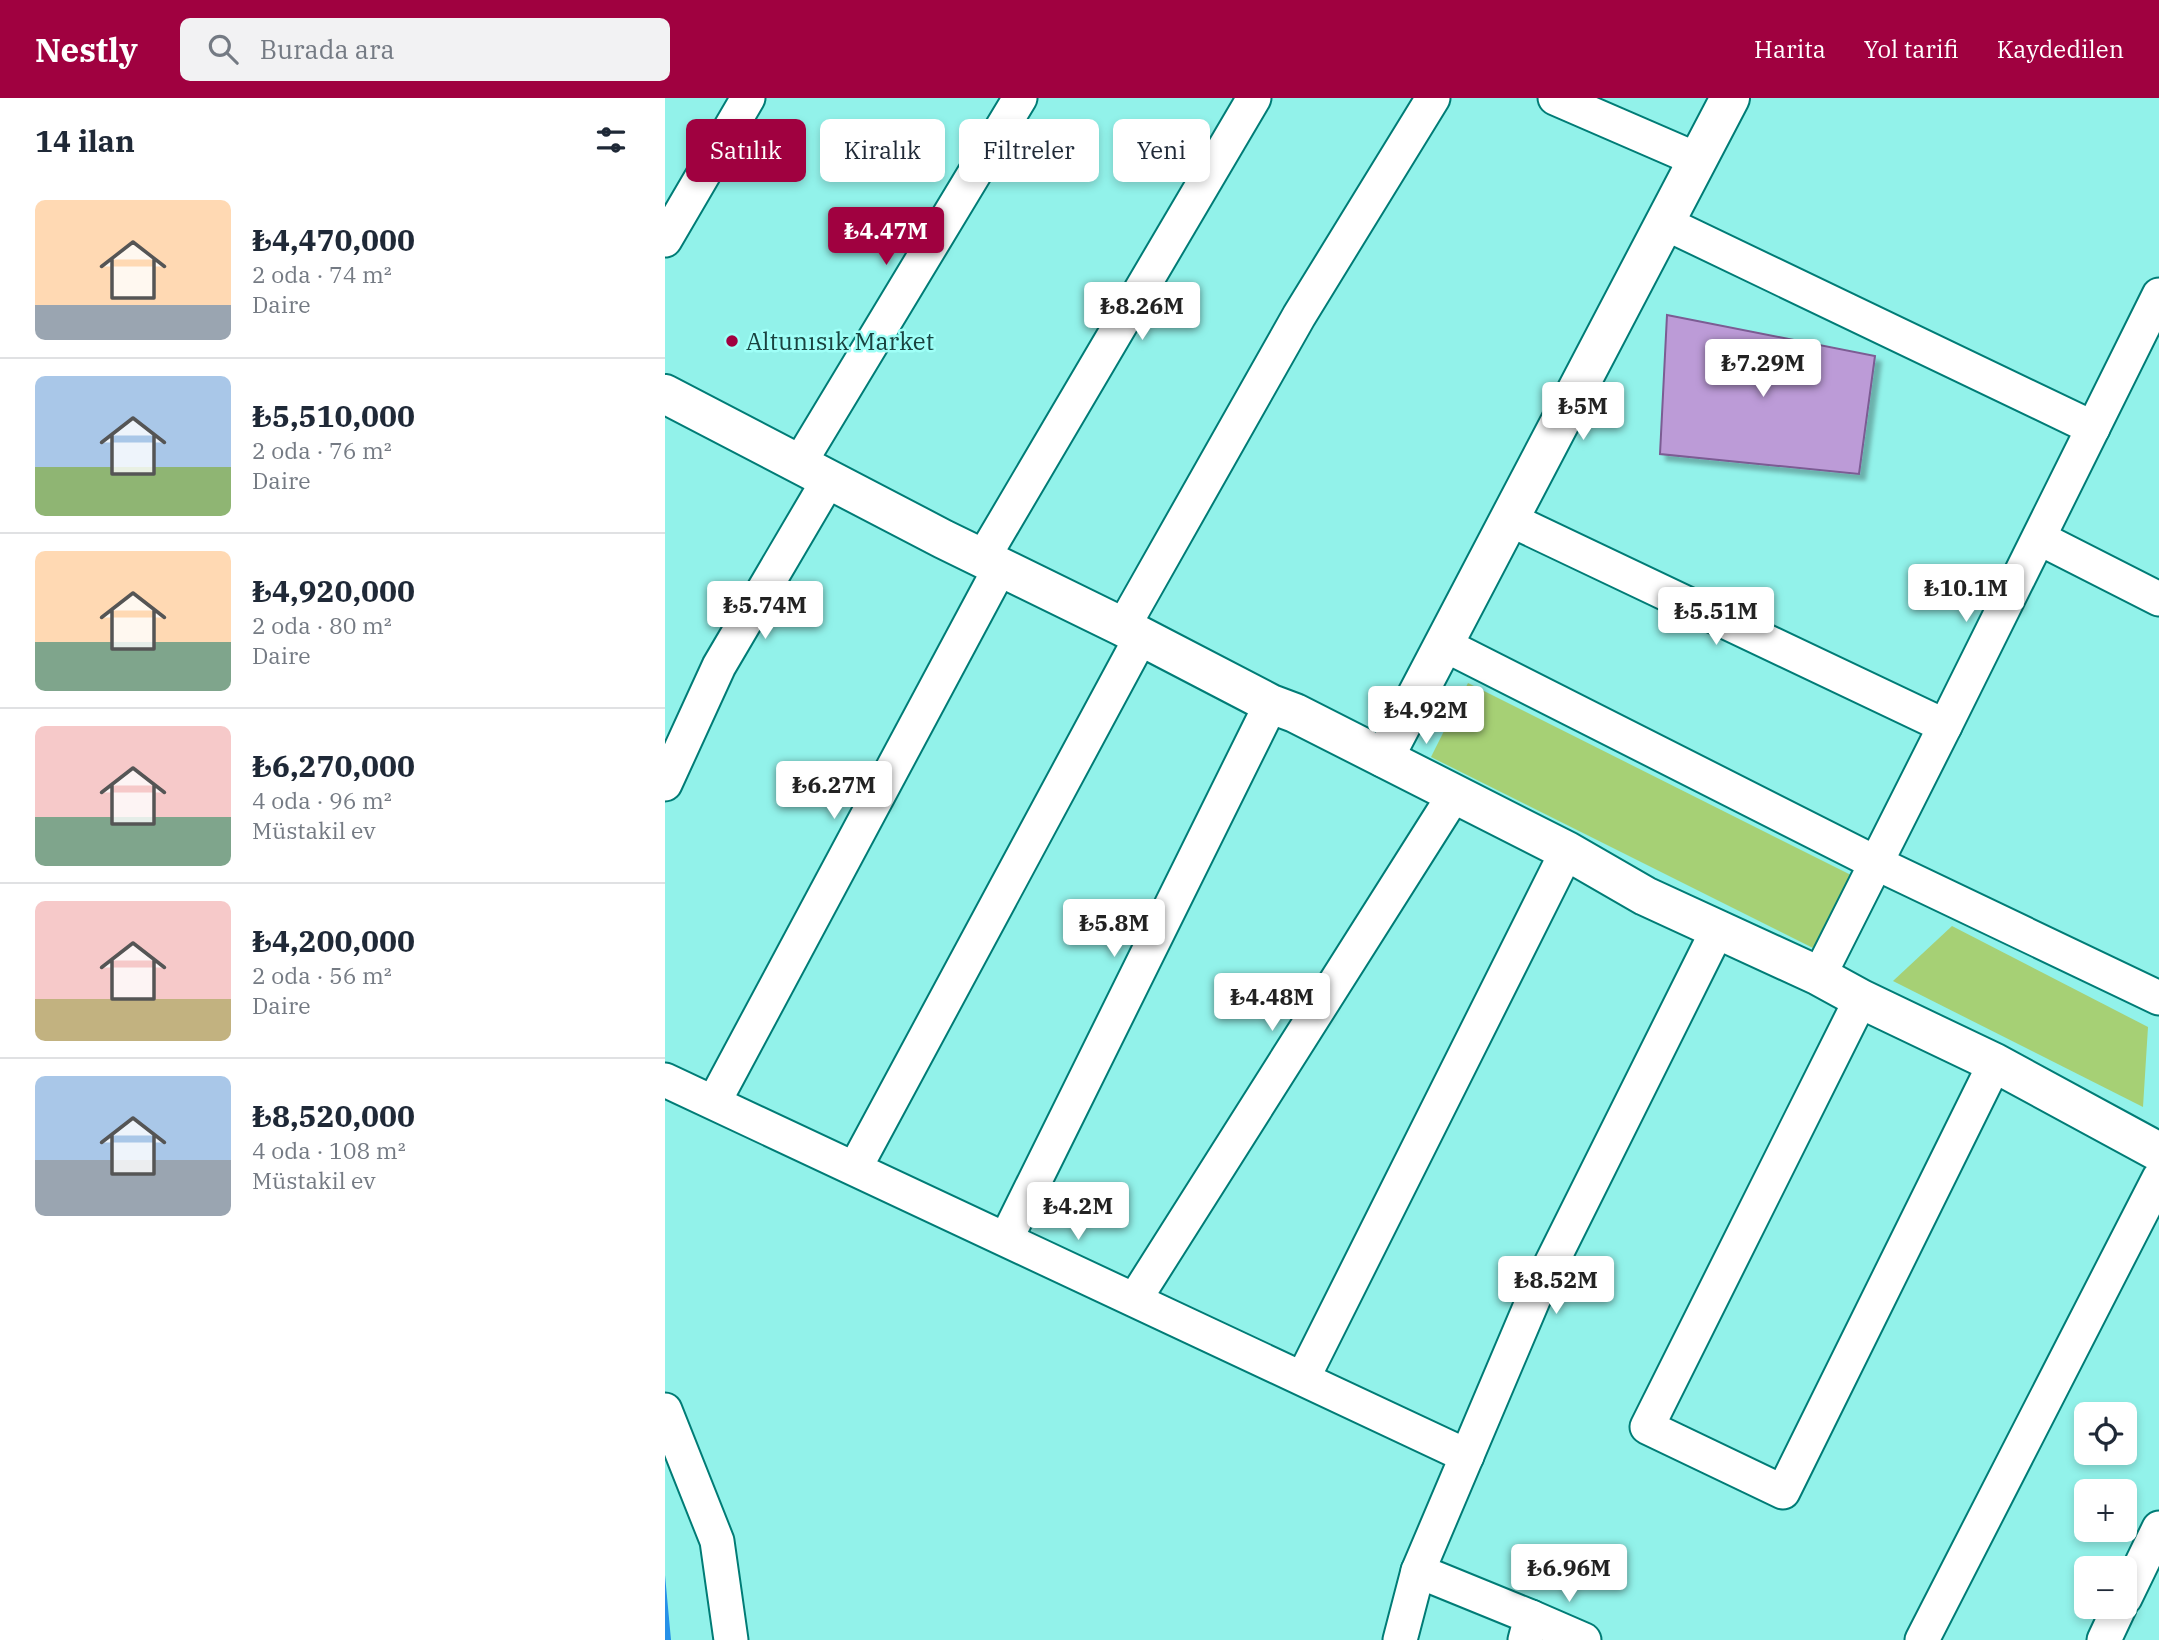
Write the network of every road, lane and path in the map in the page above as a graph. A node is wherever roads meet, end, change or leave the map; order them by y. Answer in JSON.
{"nodes":[{"id":1,"x":748,"y":98,"type":"edge"},
{"id":2,"x":1020,"y":98,"type":"edge"},
{"id":3,"x":1254,"y":98,"type":"edge"},
{"id":4,"x":1433,"y":98,"type":"edge"},
{"id":5,"x":1555,"y":98,"type":"edge"},
{"id":6,"x":1730,"y":98,"type":"edge"},
{"id":7,"x":1698,"y":160,"type":"junction"},
{"id":8,"x":1665,"y":223,"type":"junction"},
{"id":9,"x":665,"y":240,"type":"edge"},
{"id":10,"x":2159,"y":295,"type":"edge"},
{"id":11,"x":2147,"y":350,"type":"edge"},
{"id":12,"x":666,"y":396,"type":"edge"},
{"id":13,"x":2093,"y":428,"type":"junction"},
{"id":14,"x":814,"y":471,"type":"junction"},
{"id":15,"x":1509,"y":519,"type":"junction"},
{"id":16,"x":2039,"y":538,"type":"junction"},
{"id":17,"x":992,"y":562,"type":"junction"},
{"id":18,"x":2159,"y":599,"type":"edge"},
{"id":19,"x":1132,"y":632,"type":"junction"},
{"id":20,"x":1443,"y":644,"type":"junction"},
{"id":21,"x":1271,"y":704,"type":"junction"},
{"id":22,"x":1945,"y":726,"type":"junction"},
{"id":23,"x":1384,"y":758,"type":"junction"},
{"id":24,"x":665,"y":784,"type":"edge"},
{"id":25,"x":1454,"y":795,"type":"junction"},
{"id":26,"x":1567,"y":852,"type":"junction"},
{"id":27,"x":1876,"y":863,"type":"junction"},
{"id":28,"x":1718,"y":929,"type":"junction"},
{"id":29,"x":1819,"y":976,"type":"junction"},
{"id":30,"x":2159,"y":998,"type":"edge"},
{"id":31,"x":1861,"y":999,"type":"junction"},
{"id":32,"x":1994,"y":1063,"type":"junction"},
{"id":33,"x":665,"y":1080,"type":"edge"},
{"id":34,"x":714,"y":1102,"type":"junction"},
{"id":35,"x":2159,"y":1152,"type":"edge"},
{"id":36,"x":855,"y":1168,"type":"junction"},
{"id":37,"x":2159,"y":1178,"type":"edge"},
{"id":38,"x":1006,"y":1239,"type":"junction"},
{"id":39,"x":1135,"y":1299,"type":"junction"},
{"id":40,"x":1303,"y":1378,"type":"junction"},
{"id":41,"x":665,"y":1410,"type":"edge"},
{"id":42,"x":1467,"y":1456,"type":"junction"},
{"id":43,"x":2159,"y":1528,"type":"edge"},
{"id":44,"x":1418,"y":1571,"type":"junction"},
{"id":45,"x":2137,"y":1573,"type":"edge"},
{"id":46,"x":2114,"y":1619,"type":"edge"},
{"id":47,"x":1528,"y":1629,"type":"edge"},
{"id":48,"x":731,"y":1640,"type":"edge"},
{"id":49,"x":1400,"y":1640,"type":"edge"},
{"id":50,"x":1584,"y":1640,"type":"edge"},
{"id":51,"x":1922,"y":1640,"type":"edge"},
{"id":52,"x":2104,"y":1640,"type":"edge"}],
"edges":[{"from":1,"to":9,"type":"street"},
{"from":2,"to":14,"type":"street"},
{"from":3,"to":17,"type":"street"},
{"from":4,"to":19,"type":"street"},
{"from":5,"to":7,"type":"street"},
{"from":6,"to":7,"type":"main road"},
{"from":7,"to":8,"type":"main road"},
{"from":8,"to":13,"type":"street"},
{"from":8,"to":15,"type":"main road"},
{"from":10,"to":11,"type":"street"},
{"from":11,"to":13,"type":"street"},
{"from":12,"to":14,"type":"main road"},
{"from":13,"to":16,"type":"street"},
{"from":14,"to":17,"type":"main road"},
{"from":14,"to":24,"type":"street"},
{"from":15,"to":20,"type":"main road"},
{"from":15,"to":22,"type":"street"},
{"from":16,"to":18,"type":"street"},
{"from":16,"to":22,"type":"street"},
{"from":17,"to":19,"type":"main road"},
{"from":17,"to":34,"type":"street"},
{"from":19,"to":21,"type":"main road"},
{"from":19,"to":36,"type":"street"},
{"from":20,"to":23,"type":"main road"},
{"from":20,"to":27,"type":"street"},
{"from":21,"to":23,"type":"main road"},
{"from":21,"to":38,"type":"street"},
{"from":22,"to":27,"type":"street"},
{"from":23,"to":25,"type":"main road"},
{"from":25,"to":26,"type":"main road"},
{"from":25,"to":39,"type":"street"},
{"from":26,"to":28,"type":"main road"},
{"from":26,"to":40,"type":"street"},
{"from":27,"to":29,"type":"street"},
{"from":27,"to":30,"type":"street"},
{"from":28,"to":29,"type":"main road"},
{"from":28,"to":42,"type":"street"},
{"from":29,"to":31,"type":"main road"},
{"from":31,"to":32,"type":"main road"},
{"from":31,"to":32,"type":"street"},
{"from":32,"to":35,"type":"main road"},
{"from":33,"to":34,"type":"street"},
{"from":34,"to":36,"type":"street"},
{"from":36,"to":38,"type":"street"},
{"from":37,"to":51,"type":"street"},
{"from":38,"to":39,"type":"street"},
{"from":39,"to":40,"type":"street"},
{"from":40,"to":42,"type":"street"},
{"from":41,"to":48,"type":"street"},
{"from":42,"to":44,"type":"street"},
{"from":43,"to":45,"type":"street"},
{"from":44,"to":47,"type":"street"},
{"from":44,"to":49,"type":"street"},
{"from":46,"to":52,"type":"street"},
{"from":47,"to":50,"type":"street"}]}
